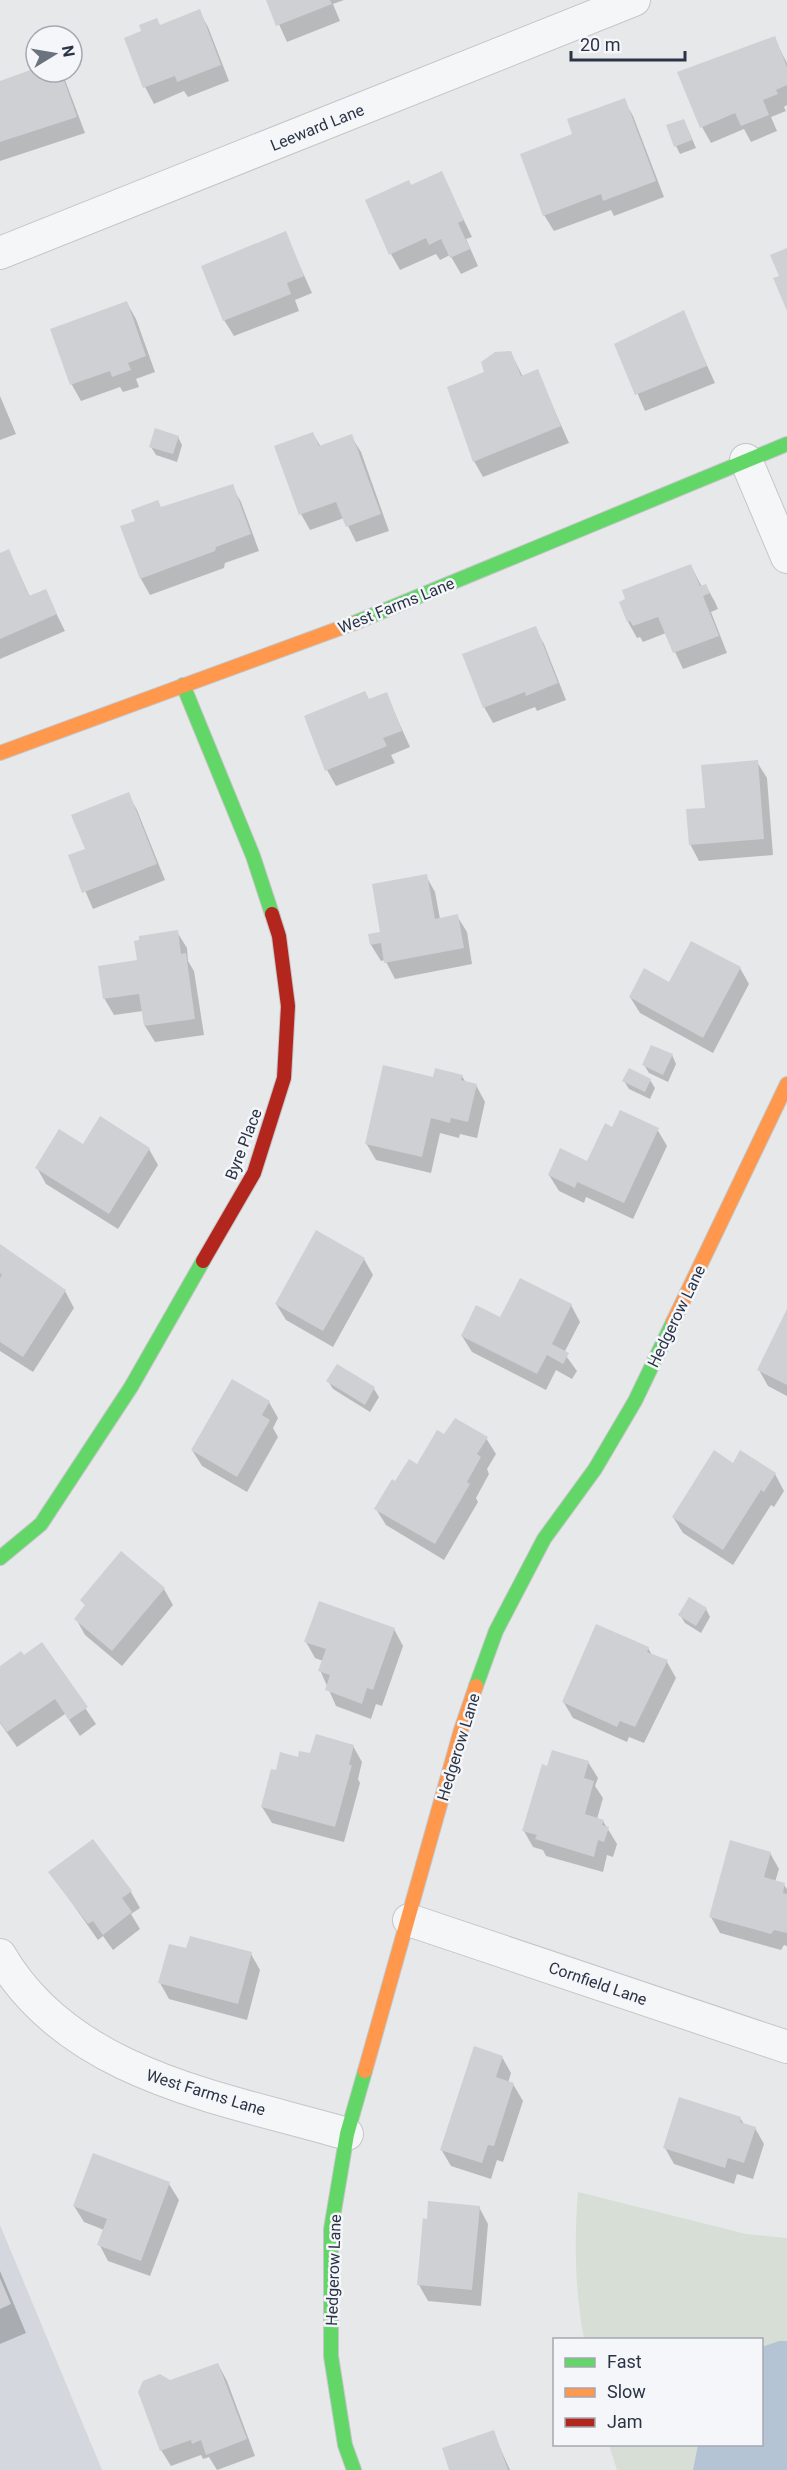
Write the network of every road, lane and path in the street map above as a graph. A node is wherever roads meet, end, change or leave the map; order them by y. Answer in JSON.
{"nodes":[{"id":1,"x":634,"y":0,"type":"edge"},
{"id":2,"x":0,"y":254,"type":"edge"},
{"id":3,"x":787,"y":444,"type":"edge"},
{"id":4,"x":746,"y":460,"type":"junction"},
{"id":5,"x":787,"y":557,"type":"edge"},
{"id":6,"x":183,"y":685,"type":"junction"},
{"id":7,"x":0,"y":753,"type":"edge"},
{"id":8,"x":787,"y":1084,"type":"edge"},
{"id":9,"x":0,"y":1558,"type":"edge"},
{"id":10,"x":409,"y":1920,"type":"junction"},
{"id":11,"x":0,"y":1955,"type":"edge"},
{"id":12,"x":787,"y":2047,"type":"edge"},
{"id":13,"x":347,"y":2134,"type":"junction"},
{"id":14,"x":354,"y":2470,"type":"edge"}],
"edges":[{"from":1,"to":2,"type":"street","name":"Leeward Lane"},
{"from":3,"to":4,"type":"street","name":"West Farms Lane"},
{"from":4,"to":5,"type":"street"},
{"from":4,"to":6,"type":"street","name":"West Farms Lane"},
{"from":6,"to":7,"type":"street","name":"West Farms Lane"},
{"from":6,"to":9,"type":"street","name":"Byre Place"},
{"from":8,"to":10,"type":"street","name":"Hedgerow Lane"},
{"from":10,"to":12,"type":"street","name":"Cornfield Lane"},
{"from":10,"to":13,"type":"street","name":"Hedgerow Lane"},
{"from":11,"to":13,"type":"street","name":"West Farms Lane"},
{"from":13,"to":14,"type":"street","name":"Hedgerow Lane"}]}
